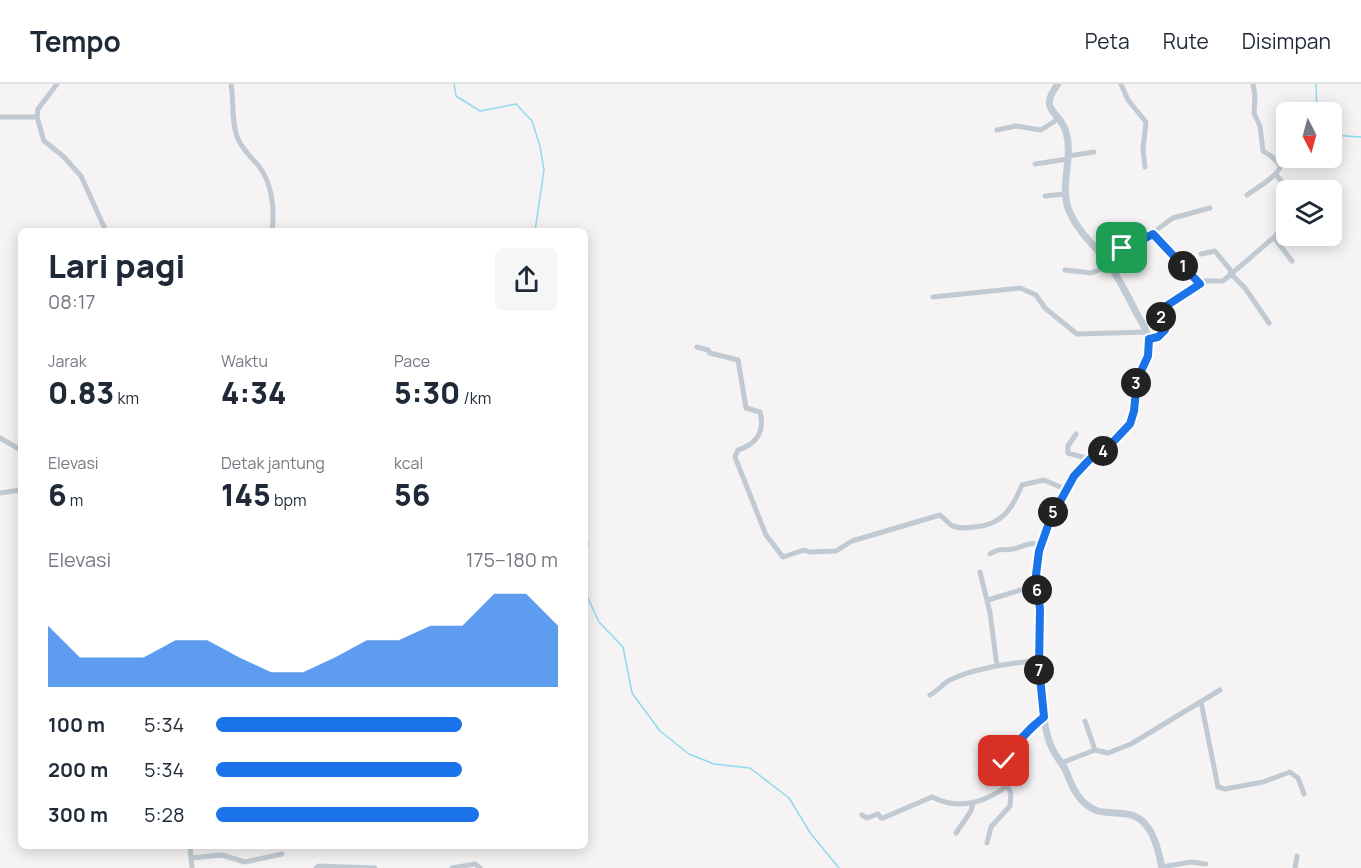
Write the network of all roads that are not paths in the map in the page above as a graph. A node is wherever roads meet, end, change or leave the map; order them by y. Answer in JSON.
{"nodes":[{"id":1,"x":57,"y":84,"type":"edge"},
{"id":2,"x":231,"y":84,"type":"edge"},
{"id":3,"x":1121,"y":84,"type":"edge"},
{"id":4,"x":1253,"y":84,"type":"edge"},
{"id":5,"x":1054,"y":85,"type":"edge"},
{"id":6,"x":0,"y":117,"type":"edge"},
{"id":7,"x":37,"y":117,"type":"junction"},
{"id":8,"x":1059,"y":119,"type":"junction"},
{"id":9,"x":997,"y":130,"type":"dead end"},
{"id":10,"x":1094,"y":152,"type":"dead end"},
{"id":11,"x":1068,"y":157,"type":"junction"},
{"id":12,"x":1035,"y":164,"type":"dead end"},
{"id":13,"x":1145,"y":167,"type":"dead end"},
{"id":14,"x":1275,"y":174,"type":"junction"},
{"id":15,"x":1281,"y":180,"type":"edge"},
{"id":16,"x":1065,"y":194,"type":"junction"},
{"id":17,"x":1247,"y":195,"type":"dead end"},
{"id":18,"x":1046,"y":196,"type":"dead end"},
{"id":19,"x":1210,"y":208,"type":"dead end"},
{"id":20,"x":105,"y":228,"type":"edge"},
{"id":21,"x":272,"y":228,"type":"edge"},
{"id":22,"x":1153,"y":234,"type":"junction"},
{"id":23,"x":1276,"y":235,"type":"edge"},
{"id":24,"x":1274,"y":238,"type":"junction"},
{"id":25,"x":1117,"y":240,"type":"dead end"},
{"id":26,"x":1201,"y":254,"type":"dead end"},
{"id":27,"x":1292,"y":261,"type":"dead end"},
{"id":28,"x":1110,"y":266,"type":"junction"},
{"id":29,"x":1065,"y":270,"type":"dead end"},
{"id":30,"x":1231,"y":273,"type":"junction"},
{"id":31,"x":1200,"y":284,"type":"junction"},
{"id":32,"x":933,"y":297,"type":"dead end"},
{"id":33,"x":1269,"y":323,"type":"dead end"},
{"id":34,"x":1148,"y":335,"type":"junction"},
{"id":35,"x":697,"y":347,"type":"dead end"},
{"id":36,"x":1076,"y":434,"type":"dead end"},
{"id":37,"x":0,"y":438,"type":"edge"},
{"id":38,"x":18,"y":448,"type":"edge"},
{"id":39,"x":1090,"y":459,"type":"junction"},
{"id":40,"x":1065,"y":489,"type":"junction"},
{"id":41,"x":18,"y":490,"type":"edge"},
{"id":42,"x":0,"y":493,"type":"edge"},
{"id":43,"x":1041,"y":545,"type":"junction"},
{"id":44,"x":990,"y":554,"type":"dead end"},
{"id":45,"x":980,"y":572,"type":"dead end"},
{"id":46,"x":1037,"y":585,"type":"junction"},
{"id":47,"x":988,"y":600,"type":"junction"},
{"id":48,"x":1039,"y":660,"type":"junction"},
{"id":49,"x":997,"y":666,"type":"junction"},
{"id":50,"x":1220,"y":690,"type":"dead end"},
{"id":51,"x":930,"y":694,"type":"dead end"},
{"id":52,"x":1201,"y":702,"type":"junction"},
{"id":53,"x":1044,"y":717,"type":"junction"},
{"id":54,"x":1085,"y":721,"type":"dead end"},
{"id":55,"x":1095,"y":750,"type":"junction"},
{"id":56,"x":1061,"y":763,"type":"junction"},
{"id":57,"x":1007,"y":786,"type":"junction"},
{"id":58,"x":1304,"y":795,"type":"dead end"},
{"id":59,"x":973,"y":803,"type":"junction"},
{"id":60,"x":862,"y":815,"type":"dead end"},
{"id":61,"x":956,"y":833,"type":"dead end"},
{"id":62,"x":987,"y":843,"type":"dead end"},
{"id":63,"x":190,"y":849,"type":"edge"},
{"id":64,"x":282,"y":854,"type":"dead end"},
{"id":65,"x":1297,"y":856,"type":"dead end"},
{"id":66,"x":191,"y":858,"type":"junction"},
{"id":67,"x":1206,"y":864,"type":"dead end"},
{"id":68,"x":192,"y":868,"type":"edge"},
{"id":69,"x":316,"y":868,"type":"edge"},
{"id":70,"x":375,"y":868,"type":"edge"},
{"id":71,"x":452,"y":868,"type":"edge"},
{"id":72,"x":480,"y":868,"type":"edge"},
{"id":73,"x":1162,"y":868,"type":"edge"},
{"id":74,"x":1295,"y":868,"type":"edge"}],
"edges":[{"from":1,"to":7,"type":"street"},
{"from":2,"to":21,"type":"street"},
{"from":3,"to":13,"type":"street"},
{"from":4,"to":14,"type":"street"},
{"from":5,"to":8,"type":"main road"},
{"from":6,"to":7,"type":"street"},
{"from":7,"to":20,"type":"street"},
{"from":8,"to":9,"type":"street"},
{"from":8,"to":11,"type":"main road"},
{"from":10,"to":11,"type":"street"},
{"from":11,"to":12,"type":"street"},
{"from":11,"to":16,"type":"main road"},
{"from":14,"to":15,"type":"street"},
{"from":14,"to":17,"type":"street"},
{"from":16,"to":18,"type":"street"},
{"from":16,"to":28,"type":"main road"},
{"from":19,"to":22,"type":"street"},
{"from":22,"to":25,"type":"street"},
{"from":22,"to":31,"type":"street"},
{"from":23,"to":24,"type":"street"},
{"from":24,"to":27,"type":"street"},
{"from":24,"to":30,"type":"street"},
{"from":26,"to":30,"type":"street"},
{"from":28,"to":29,"type":"street"},
{"from":28,"to":34,"type":"main road"},
{"from":30,"to":31,"type":"street"},
{"from":30,"to":33,"type":"street"},
{"from":31,"to":34,"type":"street"},
{"from":32,"to":34,"type":"street"},
{"from":34,"to":39,"type":"main road"},
{"from":35,"to":40,"type":"street"},
{"from":36,"to":39,"type":"street"},
{"from":37,"to":38,"type":"street"},
{"from":39,"to":40,"type":"main road"},
{"from":40,"to":43,"type":"main road"},
{"from":41,"to":42,"type":"street"},
{"from":43,"to":44,"type":"street"},
{"from":43,"to":46,"type":"main road"},
{"from":45,"to":47,"type":"street"},
{"from":46,"to":47,"type":"street"},
{"from":46,"to":48,"type":"main road"},
{"from":47,"to":49,"type":"street"},
{"from":48,"to":49,"type":"street"},
{"from":48,"to":53,"type":"main road"},
{"from":49,"to":51,"type":"street"},
{"from":50,"to":52,"type":"street"},
{"from":52,"to":55,"type":"street"},
{"from":52,"to":58,"type":"street"},
{"from":53,"to":56,"type":"main road"},
{"from":53,"to":57,"type":"street"},
{"from":54,"to":55,"type":"street"},
{"from":55,"to":56,"type":"street"},
{"from":56,"to":73,"type":"main road"},
{"from":57,"to":59,"type":"street"},
{"from":57,"to":62,"type":"street"},
{"from":59,"to":60,"type":"street"},
{"from":59,"to":61,"type":"street"},
{"from":63,"to":66,"type":"street"},
{"from":64,"to":66,"type":"street"},
{"from":65,"to":74,"type":"street"},
{"from":66,"to":68,"type":"street"},
{"from":67,"to":73,"type":"street"},
{"from":69,"to":70,"type":"street"},
{"from":71,"to":72,"type":"street"}]}
